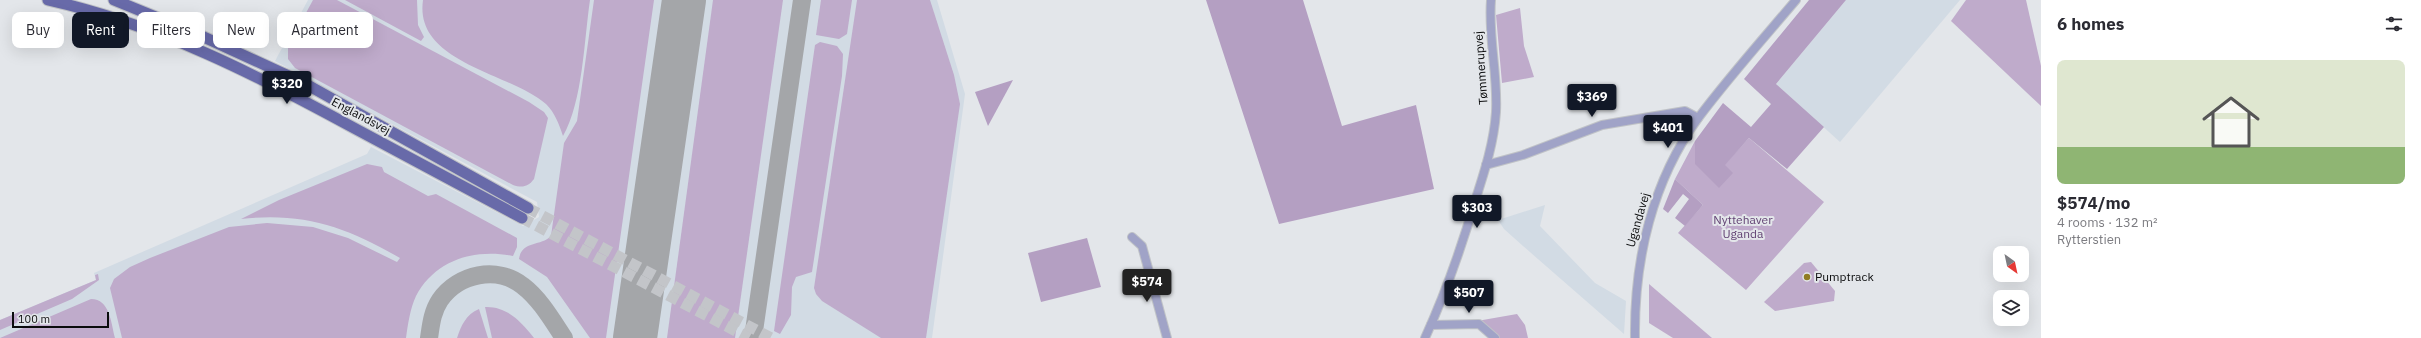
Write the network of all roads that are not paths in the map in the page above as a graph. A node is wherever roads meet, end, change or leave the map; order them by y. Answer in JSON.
{"nodes":[{"id":1,"x":48,"y":0,"type":"edge"},
{"id":2,"x":114,"y":0,"type":"edge"},
{"id":3,"x":1491,"y":0,"type":"edge"},
{"id":4,"x":1796,"y":0,"type":"edge"},
{"id":5,"x":1698,"y":118,"type":"junction"},
{"id":6,"x":1486,"y":165,"type":"junction"},
{"id":7,"x":1132,"y":237,"type":"dead end"},
{"id":8,"x":1431,"y":326,"type":"junction"},
{"id":9,"x":1167,"y":338,"type":"edge"},
{"id":10,"x":1425,"y":338,"type":"edge"},
{"id":11,"x":1495,"y":338,"type":"edge"},
{"id":12,"x":1635,"y":338,"type":"edge"}],
"edges":[{"from":1,"to":2,"type":"main road","name":"Englandsvej"},
{"from":3,"to":6,"type":"street","name":"Tømmerupvej"},
{"from":4,"to":5,"type":"street","name":"Ugandavej"},
{"from":5,"to":6,"type":"street"},
{"from":5,"to":12,"type":"street","name":"Ugandavej"},
{"from":6,"to":8,"type":"street","name":"Tømmerupvej"},
{"from":7,"to":9,"type":"street"},
{"from":8,"to":10,"type":"street","name":"Tømmerupvej"},
{"from":8,"to":11,"type":"street"}]}
